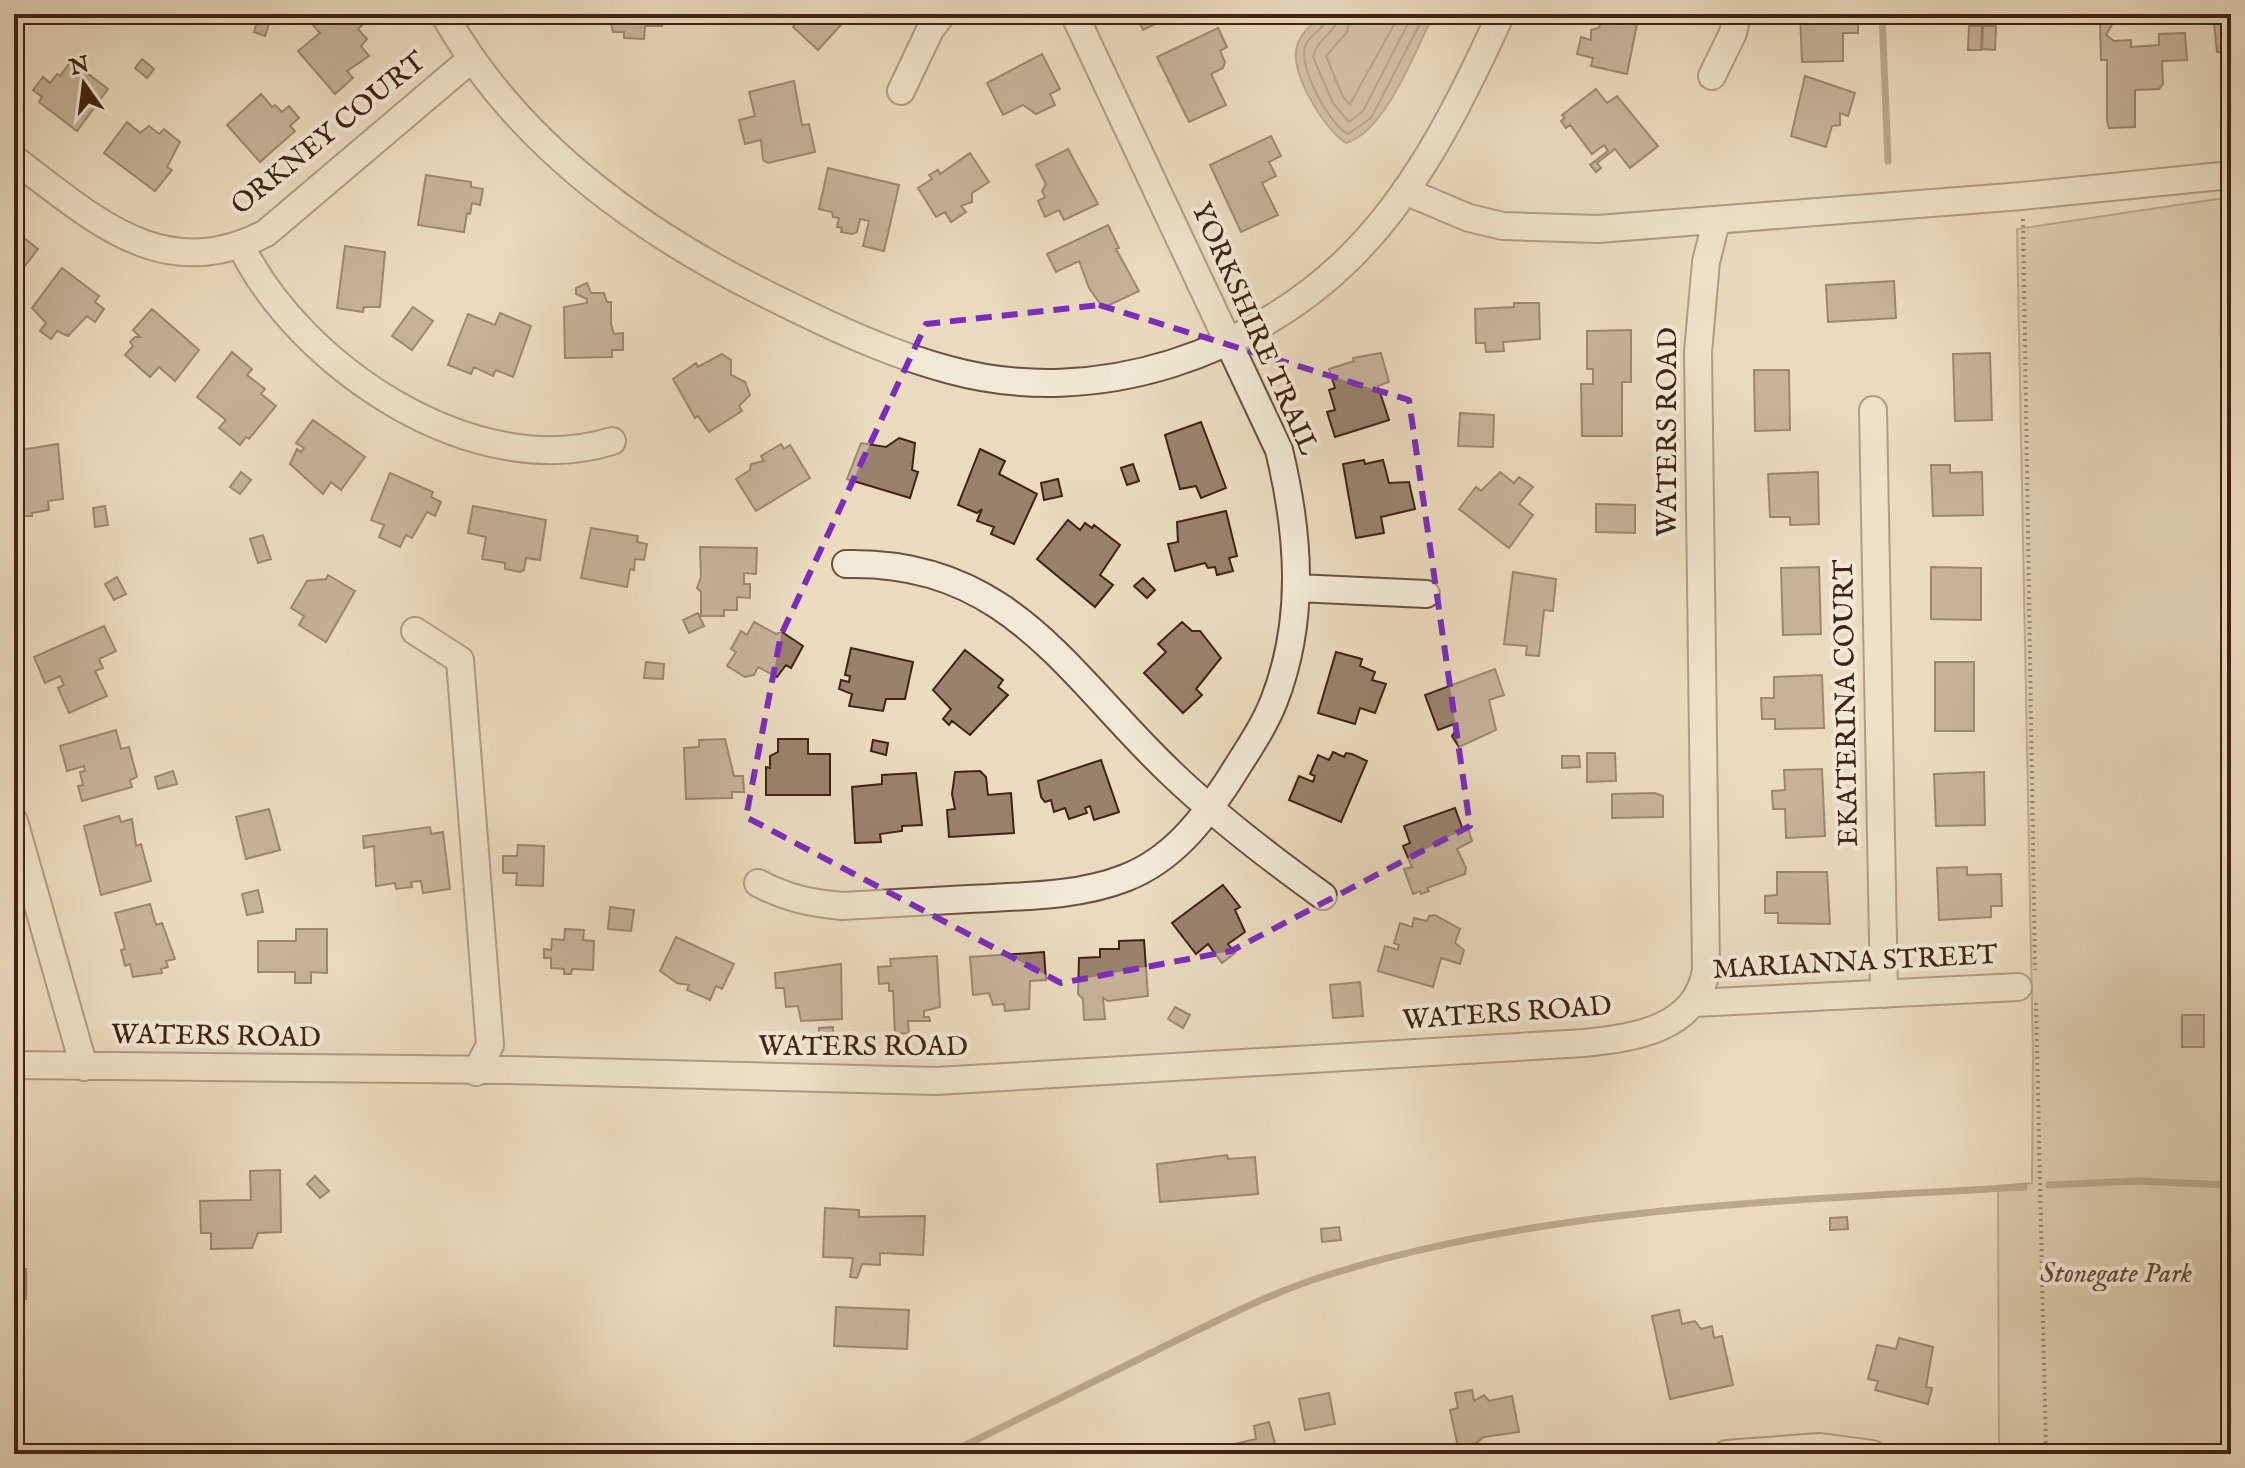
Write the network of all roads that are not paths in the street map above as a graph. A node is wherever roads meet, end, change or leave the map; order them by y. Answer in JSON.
{"nodes":[{"id":1,"x":444,"y":14,"type":"edge"},
{"id":2,"x":942,"y":14,"type":"edge"},
{"id":3,"x":1074,"y":14,"type":"edge"},
{"id":4,"x":1501,"y":14,"type":"edge"},
{"id":5,"x":1737,"y":14,"type":"edge"},
{"id":6,"x":470,"y":60,"type":"junction"},
{"id":7,"x":1712,"y":76,"type":"dead end"},
{"id":8,"x":901,"y":91,"type":"dead end"},
{"id":9,"x":14,"y":159,"type":"edge"},
{"id":10,"x":2231,"y":175,"type":"edge"},
{"id":11,"x":1405,"y":191,"type":"junction"},
{"id":12,"x":1716,"y":222,"type":"junction"},
{"id":13,"x":241,"y":246,"type":"junction"},
{"id":14,"x":1228,"y":342,"type":"junction"},
{"id":15,"x":1873,"y":410,"type":"dead end"},
{"id":16,"x":612,"y":441,"type":"dead end"},
{"id":17,"x":846,"y":564,"type":"dead end"},
{"id":18,"x":1297,"y":588,"type":"junction"},
{"id":19,"x":1426,"y":594,"type":"dead end"},
{"id":20,"x":415,"y":631,"type":"dead end"},
{"id":21,"x":1209,"y":808,"type":"junction"},
{"id":22,"x":14,"y":821,"type":"edge"},
{"id":23,"x":758,"y":883,"type":"dead end"},
{"id":24,"x":1323,"y":896,"type":"dead end"},
{"id":25,"x":2030,"y":982,"type":"road end"},
{"id":26,"x":1884,"y":994,"type":"junction"},
{"id":27,"x":1694,"y":1003,"type":"junction"},
{"id":28,"x":14,"y":1065,"type":"edge"},
{"id":29,"x":84,"y":1067,"type":"junction"},
{"id":30,"x":476,"y":1072,"type":"junction"},
{"id":31,"x":1727,"y":1454,"type":"edge"},
{"id":32,"x":1872,"y":1454,"type":"edge"}],
"edges":[{"from":1,"to":6,"type":"street"},
{"from":2,"to":8,"type":"street"},
{"from":3,"to":14,"type":"street","name":"YORKSHIRE TRAIL"},
{"from":4,"to":11,"type":"street"},
{"from":5,"to":7,"type":"street"},
{"from":6,"to":13,"type":"street","name":"ORKNEY COURT"},
{"from":6,"to":14,"type":"street"},
{"from":9,"to":13,"type":"street","name":"ORKNEY COURT"},
{"from":10,"to":12,"type":"street"},
{"from":11,"to":12,"type":"street"},
{"from":11,"to":14,"type":"street"},
{"from":12,"to":27,"type":"street","name":"WATERS ROAD"},
{"from":13,"to":16,"type":"street"},
{"from":14,"to":18,"type":"street","name":"YORKSHIRE TRAIL"},
{"from":15,"to":26,"type":"street","name":"EKATERINA COURT"},
{"from":17,"to":21,"type":"street"},
{"from":18,"to":19,"type":"street"},
{"from":18,"to":21,"type":"street","name":"YORKSHIRE TRAIL"},
{"from":20,"to":30,"type":"street"},
{"from":21,"to":23,"type":"street","name":"YORKSHIRE TRAIL"},
{"from":21,"to":24,"type":"street"},
{"from":22,"to":29,"type":"street"},
{"from":25,"to":26,"type":"street","name":"MARIANNA STREET"},
{"from":26,"to":27,"type":"street","name":"MARIANNA STREET"},
{"from":27,"to":30,"type":"street","name":"WATERS ROAD"},
{"from":28,"to":29,"type":"street","name":"WATERS ROAD"},
{"from":29,"to":30,"type":"street","name":"WATERS ROAD"},
{"from":31,"to":32,"type":"street"}]}
